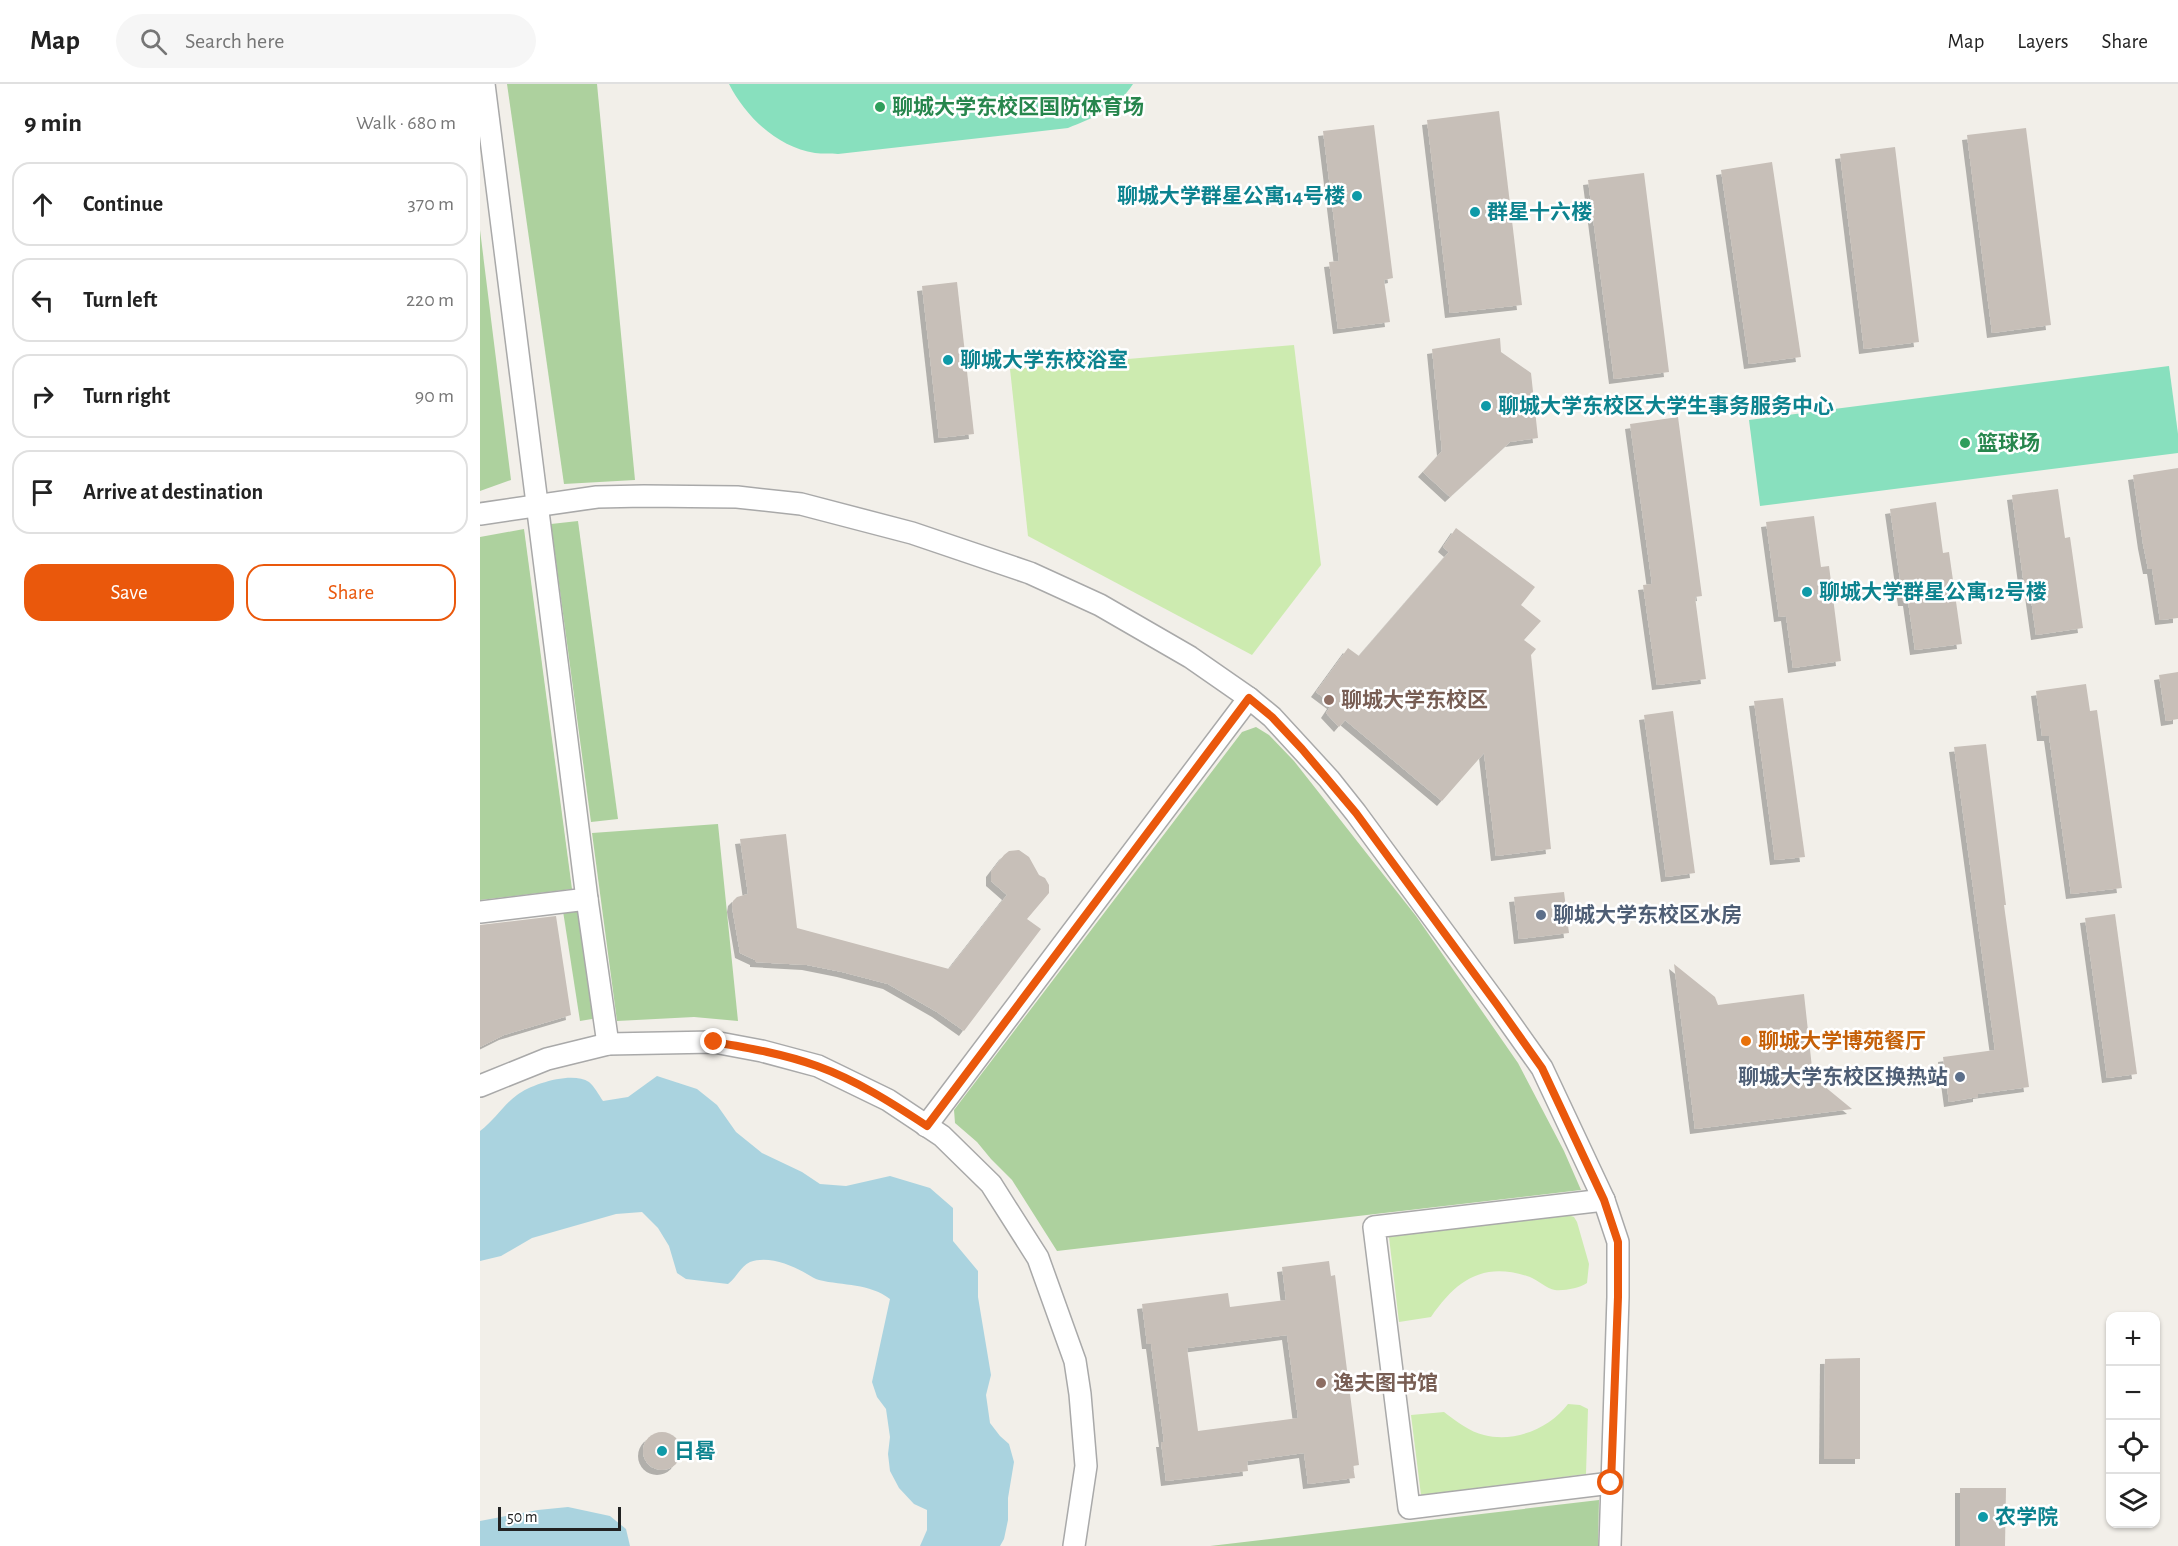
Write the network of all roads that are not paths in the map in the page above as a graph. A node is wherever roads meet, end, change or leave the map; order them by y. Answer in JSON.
{"nodes":[{"id":1,"x":483,"y":84,"type":"edge"},
{"id":2,"x":538,"y":506,"type":"junction"},
{"id":3,"x":480,"y":514,"type":"edge"},
{"id":4,"x":1249,"y":698,"type":"junction"},
{"id":5,"x":587,"y":900,"type":"junction"},
{"id":6,"x":480,"y":912,"type":"edge"},
{"id":7,"x":608,"y":1044,"type":"junction"},
{"id":8,"x":480,"y":1086,"type":"edge"},
{"id":9,"x":927,"y":1126,"type":"junction"},
{"id":10,"x":1604,"y":1200,"type":"junction"},
{"id":11,"x":1611,"y":1483,"type":"junction"},
{"id":12,"x":1074,"y":1546,"type":"edge"},
{"id":13,"x":1610,"y":1546,"type":"edge"}],
"edges":[{"from":1,"to":2,"type":"street"},
{"from":2,"to":3,"type":"street"},
{"from":2,"to":4,"type":"street"},
{"from":2,"to":5,"type":"street"},
{"from":4,"to":9,"type":"street"},
{"from":4,"to":10,"type":"street"},
{"from":5,"to":6,"type":"street"},
{"from":5,"to":7,"type":"street"},
{"from":7,"to":8,"type":"street"},
{"from":7,"to":9,"type":"street"},
{"from":9,"to":12,"type":"street"},
{"from":10,"to":11,"type":"street"},
{"from":10,"to":11,"type":"street"},
{"from":11,"to":13,"type":"street"}]}
